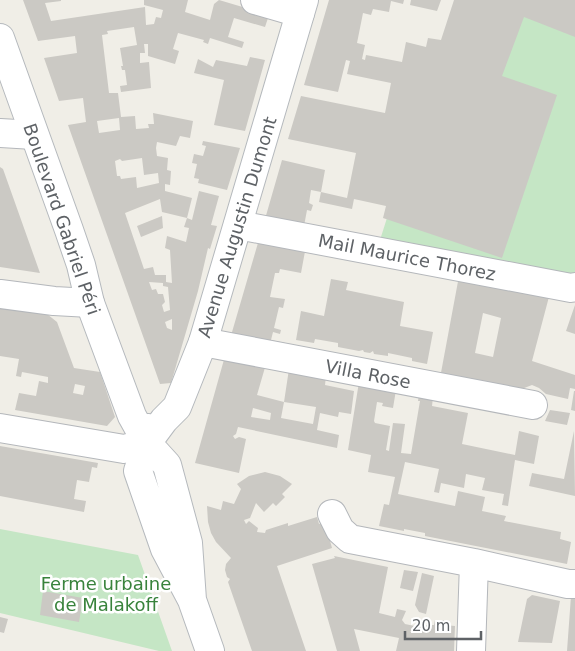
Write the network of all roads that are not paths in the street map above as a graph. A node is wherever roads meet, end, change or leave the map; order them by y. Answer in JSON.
{"nodes":[{"id":1,"x":255,"y":0,"type":"edge"},
{"id":2,"x":302,"y":7,"type":"edge"},
{"id":3,"x":0,"y":38,"type":"edge"},
{"id":4,"x":0,"y":133,"type":"edge"},
{"id":5,"x":34,"y":135,"type":"junction"},
{"id":6,"x":238,"y":225,"type":"junction"},
{"id":7,"x":81,"y":265,"type":"junction"},
{"id":8,"x":575,"y":287,"type":"edge"},
{"id":9,"x":0,"y":294,"type":"edge"},
{"id":10,"x":90,"y":303,"type":"junction"},
{"id":11,"x":203,"y":342,"type":"junction"},
{"id":12,"x":533,"y":405,"type":"dead end"},
{"id":13,"x":0,"y":428,"type":"edge"},
{"id":14,"x":147,"y":443,"type":"junction"},
{"id":15,"x":332,"y":514,"type":"dead end"},
{"id":16,"x":474,"y":563,"type":"junction"},
{"id":17,"x":575,"y":584,"type":"edge"},
{"id":18,"x":210,"y":651,"type":"edge"},
{"id":19,"x":471,"y":651,"type":"edge"}],
"edges":[{"from":1,"to":2,"type":"street"},
{"from":2,"to":6,"type":"street","name":"Avenue Augustin Dumont"},
{"from":3,"to":5,"type":"street","name":"Boulevard Gabriel Péri"},
{"from":4,"to":5,"type":"street"},
{"from":5,"to":7,"type":"street","name":"Boulevard Gabriel Péri"},
{"from":6,"to":8,"type":"street","name":"Mail Maurice Thorez"},
{"from":6,"to":11,"type":"street","name":"Avenue Augustin Dumont"},
{"from":7,"to":10,"type":"street","name":"Boulevard Gabriel Péri"},
{"from":7,"to":14,"type":"street"},
{"from":9,"to":10,"type":"street"},
{"from":10,"to":14,"type":"street","name":"Boulevard Gabriel Péri"},
{"from":11,"to":12,"type":"street","name":"Villa Rose"},
{"from":11,"to":14,"type":"street","name":"Avenue Augustin Dumont"},
{"from":13,"to":14,"type":"street"},
{"from":14,"to":18,"type":"street"},
{"from":15,"to":16,"type":"street"},
{"from":16,"to":17,"type":"street"},
{"from":16,"to":19,"type":"street"}]}
